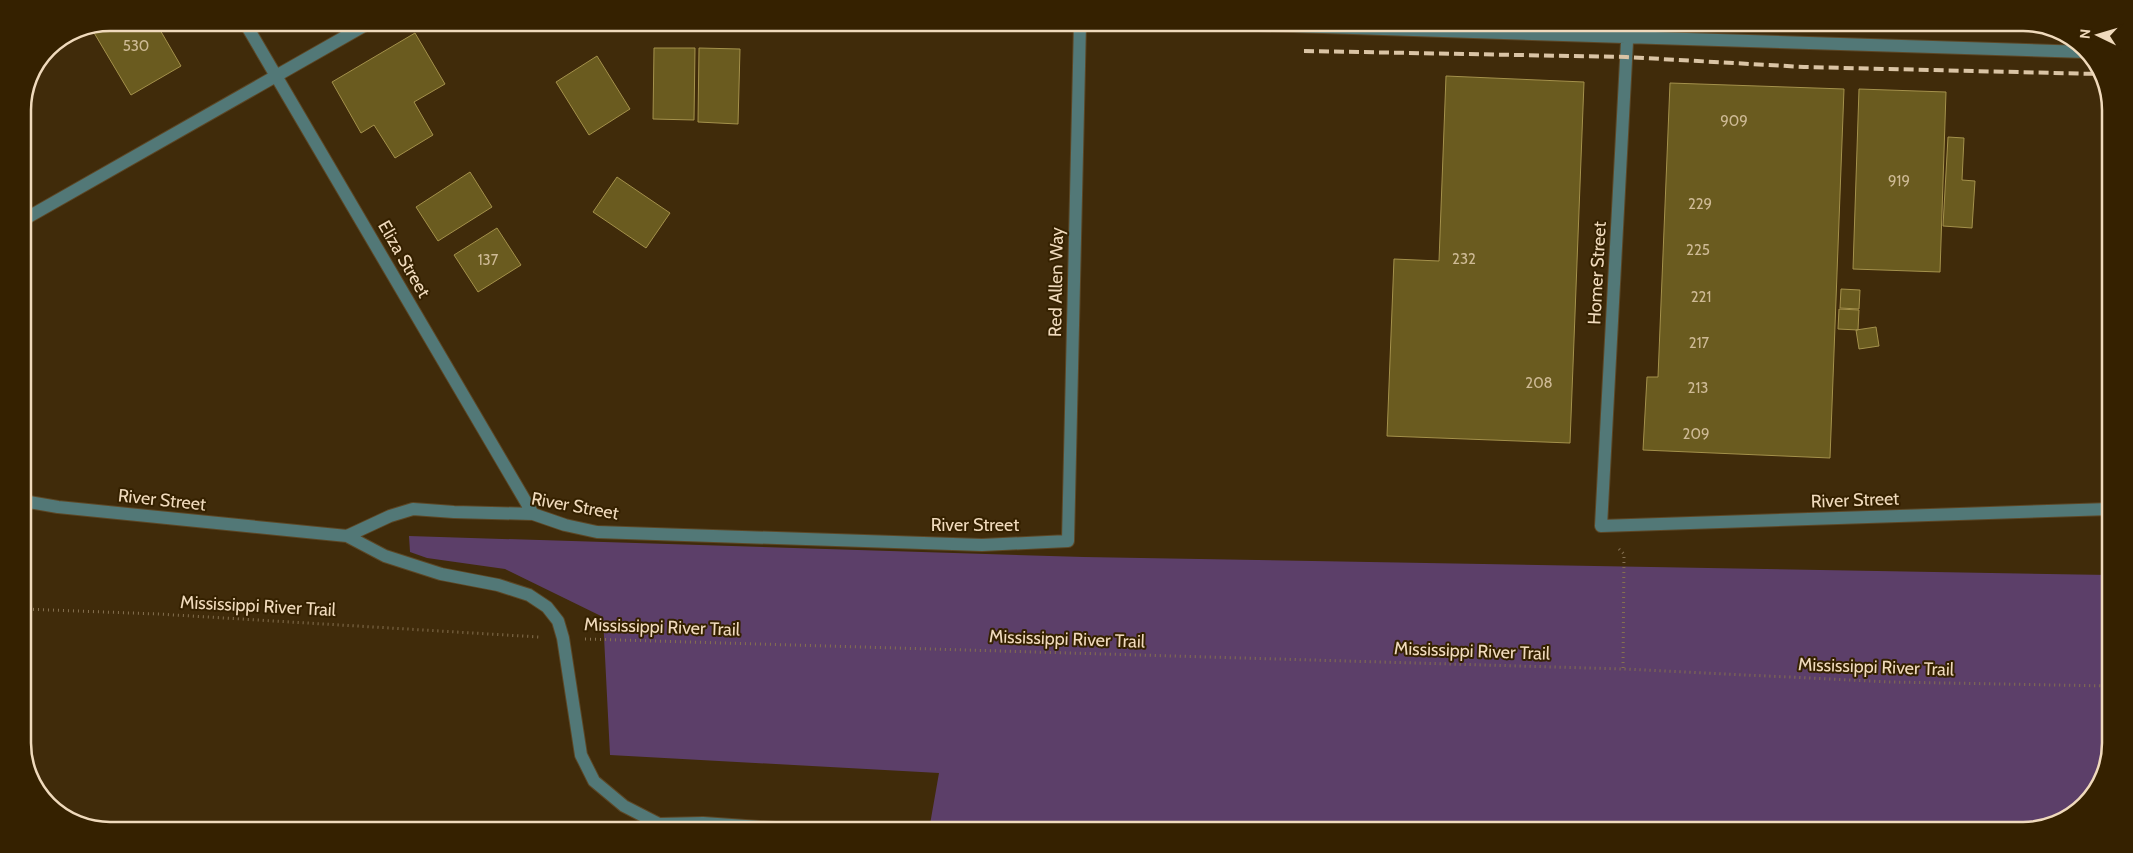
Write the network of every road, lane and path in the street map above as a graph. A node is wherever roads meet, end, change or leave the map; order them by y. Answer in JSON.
{"nodes":[{"id":1,"x":250,"y":31,"type":"edge"},
{"id":2,"x":354,"y":31,"type":"edge"},
{"id":3,"x":1080,"y":31,"type":"edge"},
{"id":4,"x":1628,"y":31,"type":"edge"},
{"id":5,"x":1668,"y":31,"type":"edge"},
{"id":6,"x":2073,"y":51,"type":"edge"},
{"id":7,"x":276,"y":75,"type":"junction"},
{"id":8,"x":31,"y":215,"type":"edge"},
{"id":9,"x":31,"y":502,"type":"edge"},
{"id":10,"x":2102,"y":510,"type":"edge"},
{"id":11,"x":533,"y":514,"type":"junction"},
{"id":12,"x":1601,"y":526,"type":"junction"},
{"id":13,"x":347,"y":536,"type":"junction"},
{"id":14,"x":1068,"y":541,"type":"joint"},
{"id":15,"x":31,"y":609,"type":"edge"},
{"id":16,"x":563,"y":638,"type":"junction"},
{"id":17,"x":1623,"y":669,"type":"junction"},
{"id":18,"x":2102,"y":686,"type":"edge"},
{"id":19,"x":655,"y":822,"type":"edge"}],
"edges":[{"from":1,"to":7,"type":"street","name":"Eliza Street"},
{"from":2,"to":7,"type":"street"},
{"from":3,"to":14,"type":"street","name":"Red Allen Way"},
{"from":4,"to":12,"type":"street","name":"Homer Street"},
{"from":5,"to":6,"type":"street"},
{"from":7,"to":8,"type":"street"},
{"from":7,"to":11,"type":"street","name":"Eliza Street"},
{"from":9,"to":13,"type":"street","name":"River Street"},
{"from":10,"to":12,"type":"street","name":"River Street"},
{"from":11,"to":13,"type":"street","name":"River Street"},
{"from":11,"to":14,"type":"street","name":"River Street"},
{"from":12,"to":17,"type":"path"},
{"from":13,"to":16,"type":"street"},
{"from":15,"to":16,"type":"path","name":"Mississippi River Trail"},
{"from":16,"to":17,"type":"path","name":"Mississippi River Trail"},
{"from":16,"to":19,"type":"street"},
{"from":17,"to":18,"type":"path","name":"Mississippi River Trail"}]}
